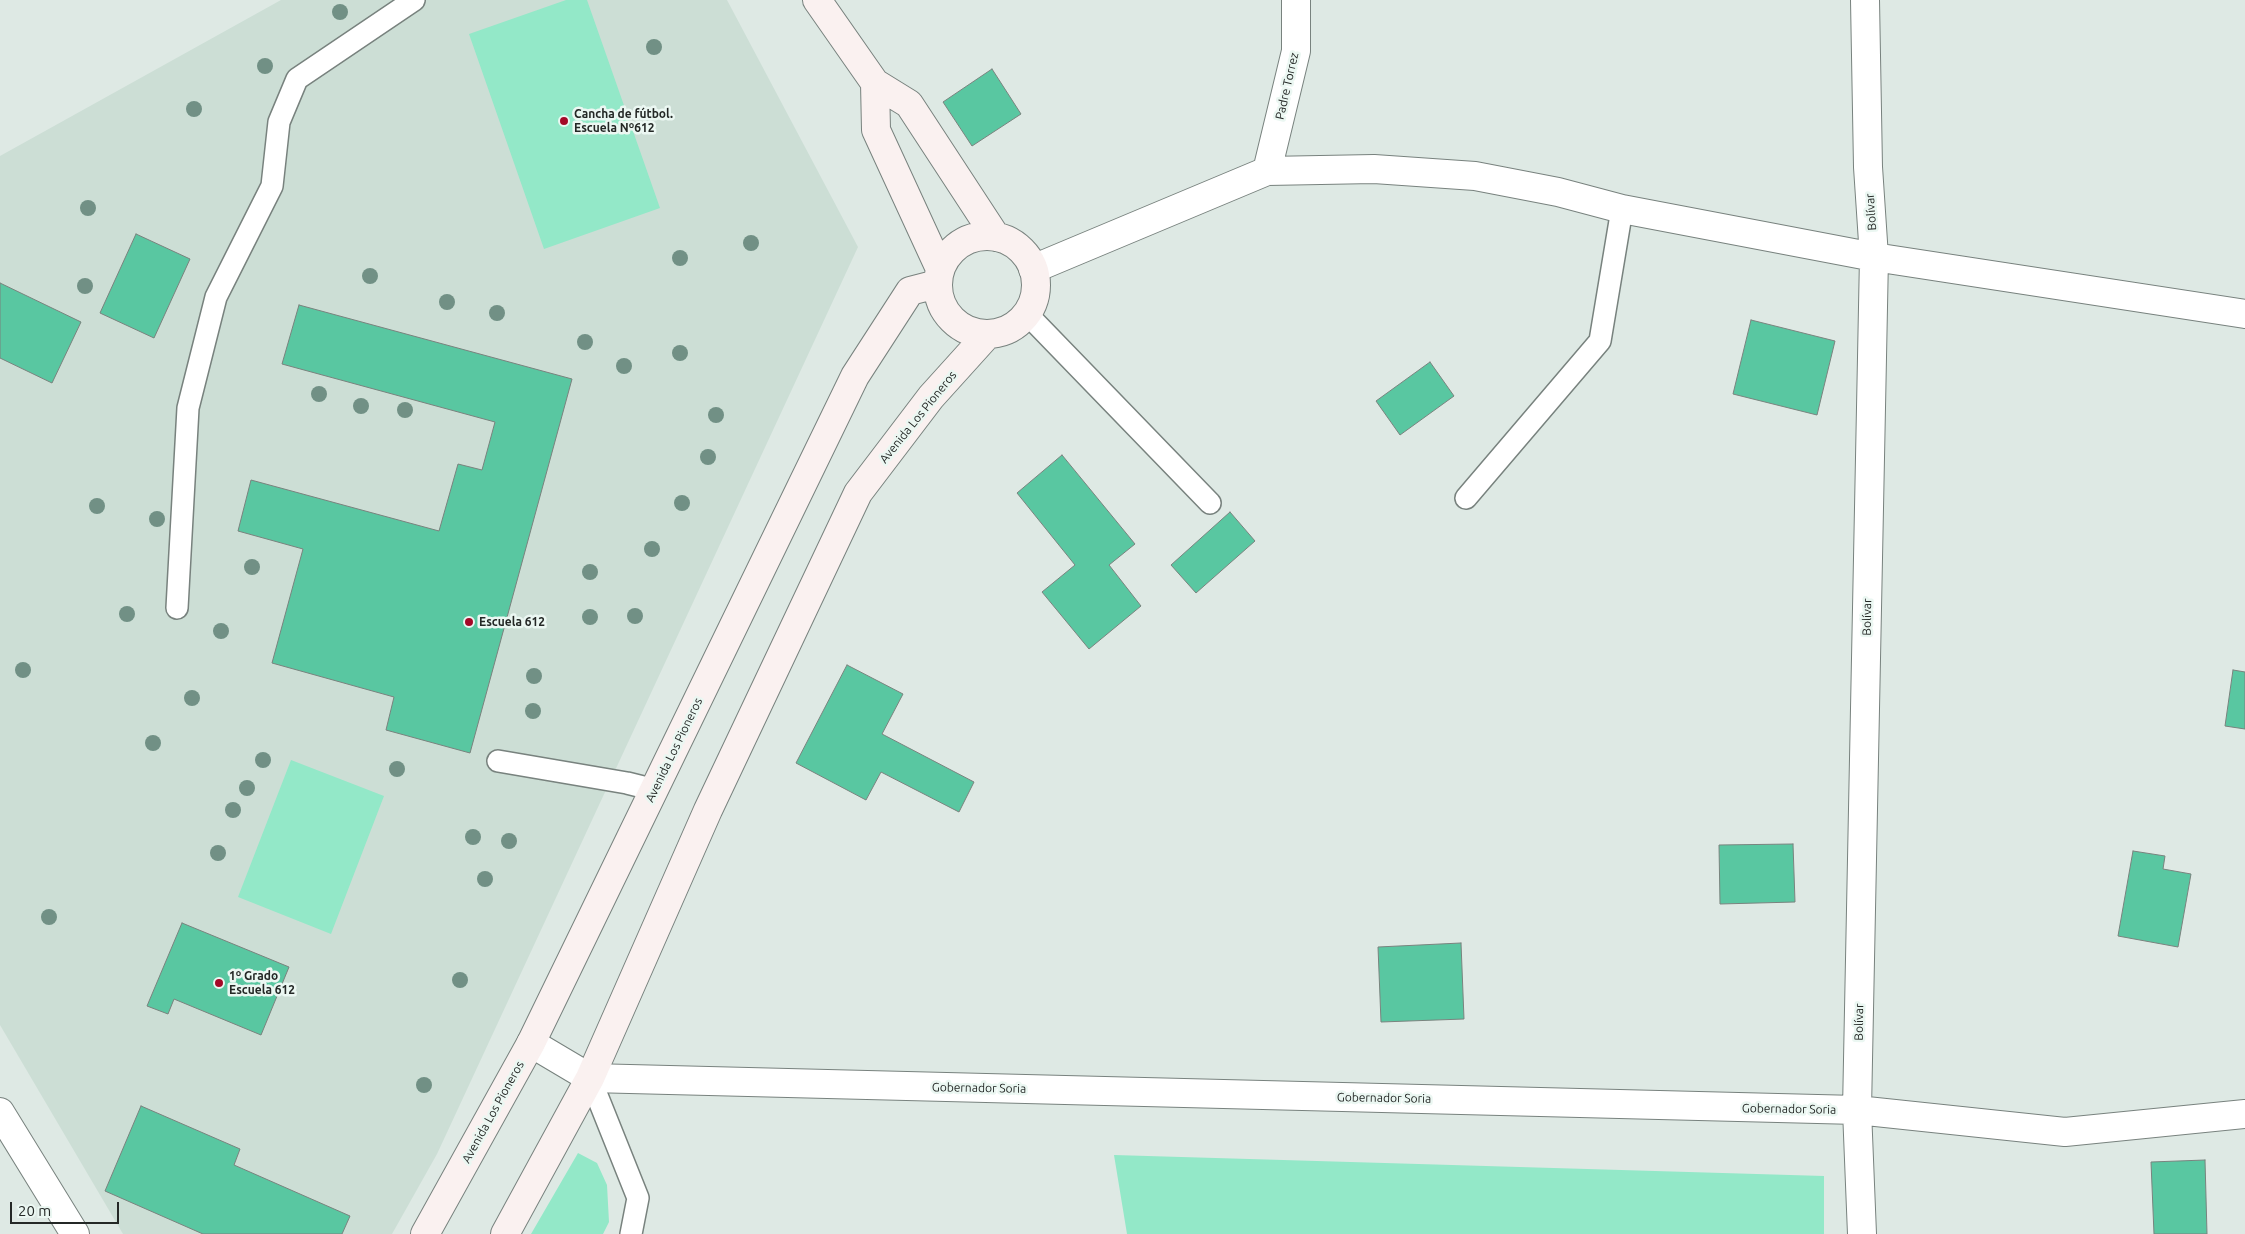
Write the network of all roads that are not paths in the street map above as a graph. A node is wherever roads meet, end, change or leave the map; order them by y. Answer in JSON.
{"nodes":[{"id":1,"x":414,"y":0,"type":"edge"},
{"id":2,"x":818,"y":0,"type":"edge"},
{"id":3,"x":1296,"y":0,"type":"edge"},
{"id":4,"x":1865,"y":0,"type":"edge"},
{"id":5,"x":875,"y":83,"type":"junction"},
{"id":6,"x":1267,"y":172,"type":"junction"},
{"id":7,"x":1622,"y":209,"type":"junction"},
{"id":8,"x":996,"y":237,"type":"junction"},
{"id":9,"x":1874,"y":257,"type":"junction"},
{"id":10,"x":1034,"y":269,"type":"junction"},
{"id":11,"x":939,"y":277,"type":"junction"},
{"id":12,"x":1027,"y":314,"type":"junction"},
{"id":13,"x":2245,"y":314,"type":"edge"},
{"id":14,"x":987,"y":335,"type":"junction"},
{"id":15,"x":1466,"y":498,"type":"dead end"},
{"id":16,"x":1210,"y":503,"type":"dead end"},
{"id":17,"x":177,"y":608,"type":"dead end"},
{"id":18,"x":498,"y":761,"type":"dead end"},
{"id":19,"x":654,"y":790,"type":"junction"},
{"id":20,"x":531,"y":1043,"type":"junction"},
{"id":21,"x":590,"y":1078,"type":"junction"},
{"id":22,"x":1857,"y":1110,"type":"junction"},
{"id":23,"x":0,"y":1112,"type":"edge"},
{"id":24,"x":2245,"y":1114,"type":"edge"},
{"id":25,"x":76,"y":1234,"type":"edge"},
{"id":26,"x":425,"y":1234,"type":"edge"},
{"id":27,"x":505,"y":1234,"type":"edge"},
{"id":28,"x":631,"y":1234,"type":"edge"},
{"id":29,"x":1862,"y":1234,"type":"edge"}],
"edges":[{"from":1,"to":17,"type":"lane"},
{"from":2,"to":5,"type":"main road"},
{"from":3,"to":6,"type":"street","name":"Padre Torrez"},
{"from":4,"to":9,"type":"street","name":"Bolívar"},
{"from":5,"to":8,"type":"main road"},
{"from":5,"to":11,"type":"main road"},
{"from":6,"to":7,"type":"street"},
{"from":6,"to":10,"type":"street"},
{"from":7,"to":9,"type":"street"},
{"from":7,"to":15,"type":"lane"},
{"from":8,"to":10,"type":"main road"},
{"from":8,"to":11,"type":"main road"},
{"from":9,"to":13,"type":"street"},
{"from":9,"to":22,"type":"street","name":"Bolívar"},
{"from":10,"to":12,"type":"main road"},
{"from":11,"to":14,"type":"main road"},
{"from":11,"to":19,"type":"main road","name":"Avenida Los Pioneros"},
{"from":12,"to":14,"type":"main road"},
{"from":12,"to":16,"type":"lane"},
{"from":14,"to":21,"type":"main road","name":"Avenida Los Pioneros"},
{"from":18,"to":19,"type":"lane"},
{"from":19,"to":20,"type":"main road","name":"Avenida Los Pioneros"},
{"from":20,"to":21,"type":"street","name":"Gobernador Soria"},
{"from":20,"to":26,"type":"main road","name":"Avenida Los Pioneros"},
{"from":21,"to":22,"type":"street","name":"Gobernador Soria"},
{"from":21,"to":27,"type":"main road","name":"Avenida Los Pioneros"},
{"from":21,"to":28,"type":"lane"},
{"from":22,"to":24,"type":"street","name":"Gobernador Soria"},
{"from":22,"to":29,"type":"street","name":"Bolívar"},
{"from":23,"to":25,"type":"street"}]}
